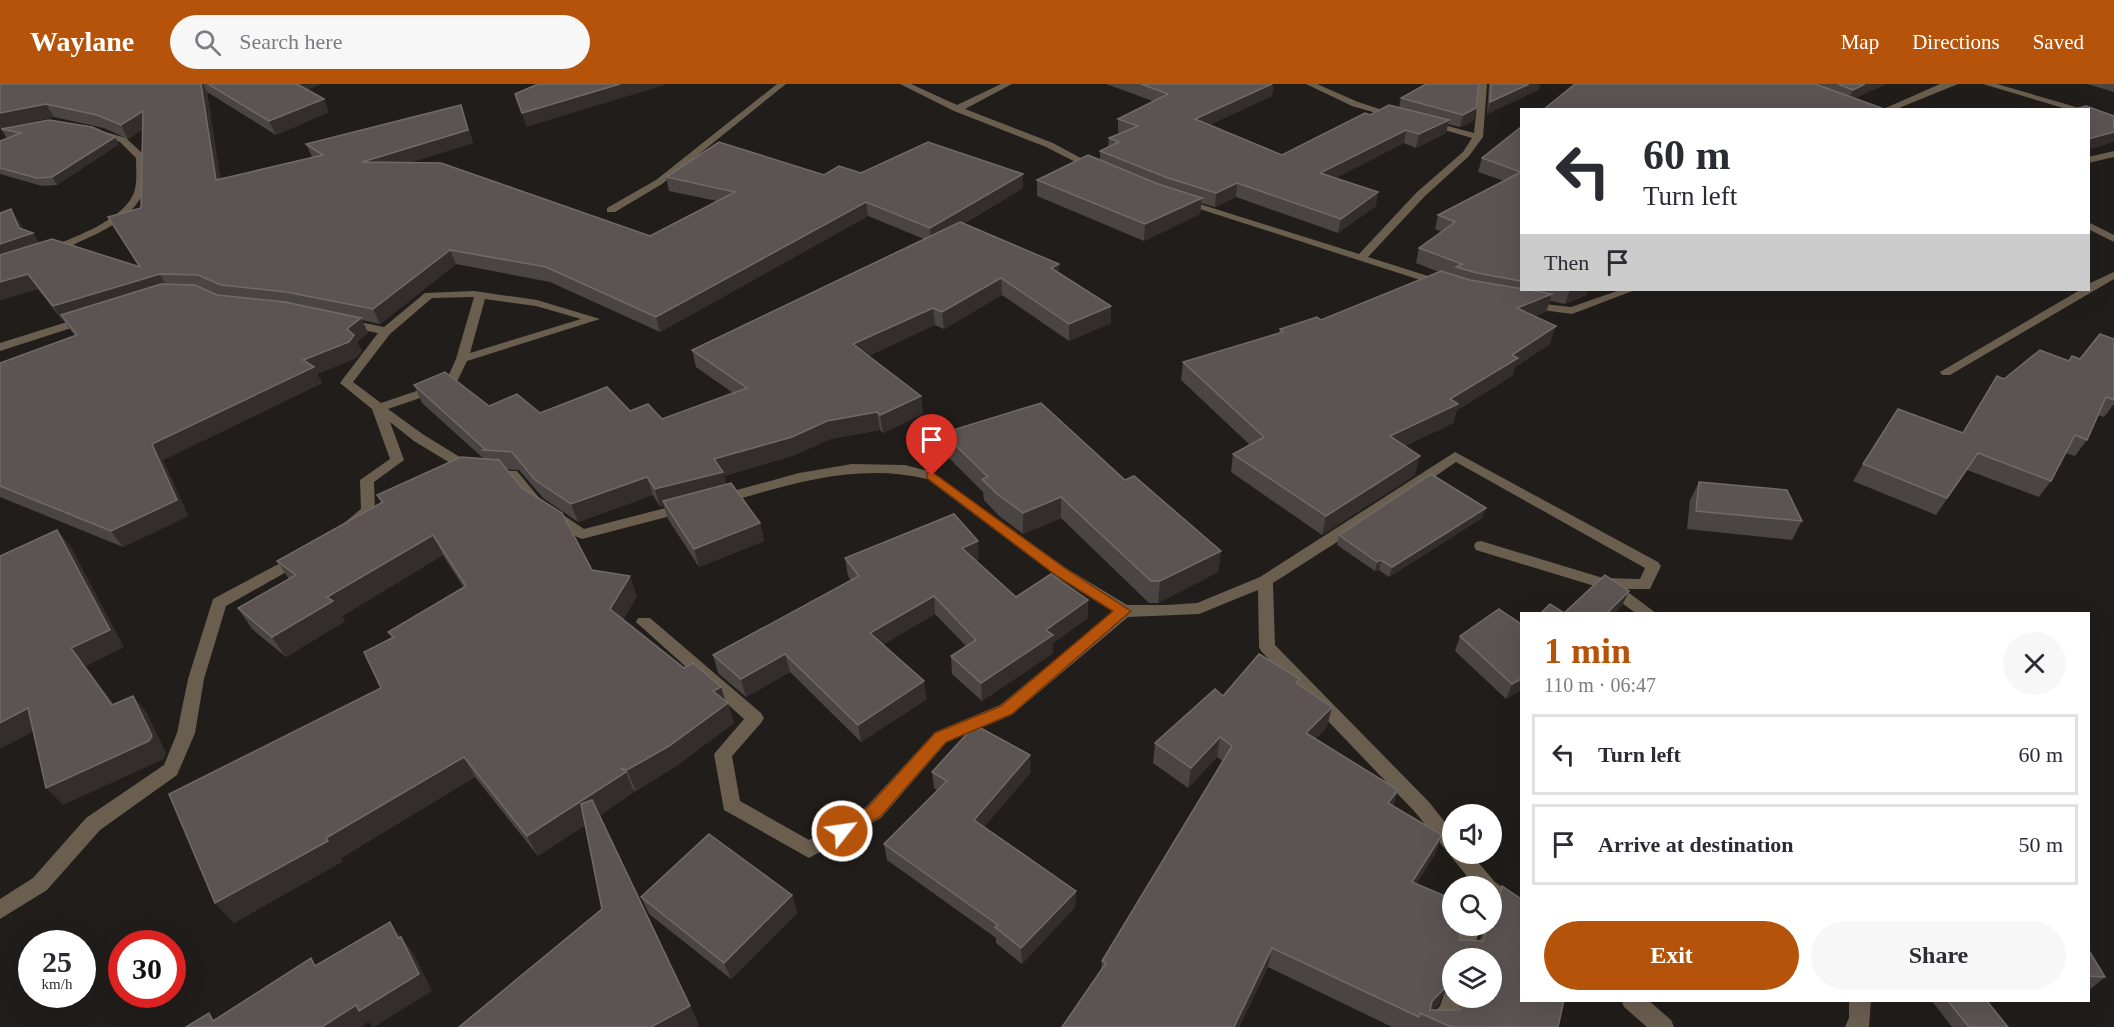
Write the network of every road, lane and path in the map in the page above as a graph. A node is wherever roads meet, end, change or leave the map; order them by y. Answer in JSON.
{"nodes":[{"id":1,"x":782,"y":84,"type":"edge"},
{"id":2,"x":904,"y":84,"type":"edge"},
{"id":3,"x":1008,"y":84,"type":"edge"},
{"id":4,"x":1310,"y":84,"type":"edge"},
{"id":5,"x":1483,"y":84,"type":"edge"},
{"id":6,"x":1954,"y":84,"type":"edge"},
{"id":7,"x":1987,"y":84,"type":"edge"},
{"id":8,"x":2009,"y":88,"type":"junction"},
{"id":9,"x":1890,"y":108,"type":"edge"},
{"id":10,"x":2042,"y":108,"type":"edge"},
{"id":11,"x":2075,"y":108,"type":"edge"},
{"id":12,"x":957,"y":109,"type":"junction"},
{"id":13,"x":88,"y":129,"type":"edge"},
{"id":14,"x":1478,"y":136,"type":"junction"},
{"id":15,"x":2114,"y":154,"type":"edge"},
{"id":16,"x":2090,"y":160,"type":"edge"},
{"id":17,"x":1110,"y":175,"type":"edge"},
{"id":18,"x":1174,"y":199,"type":"edge"},
{"id":19,"x":611,"y":210,"type":"dead end"},
{"id":20,"x":2090,"y":223,"type":"edge"},
{"id":21,"x":2090,"y":224,"type":"edge"},
{"id":22,"x":2114,"y":226,"type":"edge"},
{"id":23,"x":2114,"y":239,"type":"edge"},
{"id":24,"x":32,"y":257,"type":"edge"},
{"id":25,"x":1362,"y":257,"type":"junction"},
{"id":26,"x":2114,"y":274,"type":"edge"},
{"id":27,"x":2090,"y":287,"type":"edge"},
{"id":28,"x":1460,"y":290,"type":"edge"},
{"id":29,"x":1626,"y":291,"type":"edge"},
{"id":30,"x":2084,"y":291,"type":"edge"},
{"id":31,"x":480,"y":295,"type":"junction"},
{"id":32,"x":1511,"y":302,"type":"edge"},
{"id":33,"x":96,"y":317,"type":"edge"},
{"id":34,"x":328,"y":320,"type":"edge"},
{"id":35,"x":386,"y":331,"type":"junction"},
{"id":36,"x":0,"y":347,"type":"edge"},
{"id":37,"x":462,"y":359,"type":"junction"},
{"id":38,"x":1946,"y":372,"type":"dead end"},
{"id":39,"x":378,"y":408,"type":"junction"},
{"id":40,"x":340,"y":531,"type":"edge"},
{"id":41,"x":1481,"y":546,"type":"dead end"},
{"id":42,"x":312,"y":551,"type":"edge"},
{"id":43,"x":1265,"y":580,"type":"junction"},
{"id":44,"x":1603,"y":583,"type":"junction"},
{"id":45,"x":1124,"y":611,"type":"junction"},
{"id":46,"x":1646,"y":612,"type":"edge"},
{"id":47,"x":644,"y":622,"type":"dead end"},
{"id":48,"x":1442,"y":832,"type":"edge"},
{"id":49,"x":1467,"y":864,"type":"edge"},
{"id":50,"x":1477,"y":876,"type":"edge"},
{"id":51,"x":1502,"y":899,"type":"edge"},
{"id":52,"x":0,"y":910,"type":"edge"},
{"id":53,"x":1520,"y":912,"type":"edge"},
{"id":54,"x":1633,"y":1002,"type":"edge"},
{"id":55,"x":1860,"y":1002,"type":"edge"},
{"id":56,"x":1450,"y":1008,"type":"edge"},
{"id":57,"x":1434,"y":1027,"type":"edge"},
{"id":58,"x":1663,"y":1027,"type":"edge"},
{"id":59,"x":1856,"y":1027,"type":"edge"}],
"edges":[{"from":1,"to":19,"type":"street"},
{"from":2,"to":12,"type":"street"},
{"from":3,"to":12,"type":"street"},
{"from":4,"to":14,"type":"street"},
{"from":5,"to":14,"type":"street"},
{"from":6,"to":9,"type":"street"},
{"from":7,"to":8,"type":"street"},
{"from":8,"to":10,"type":"street"},
{"from":8,"to":11,"type":"street"},
{"from":12,"to":17,"type":"street"},
{"from":13,"to":24,"type":"street"},
{"from":14,"to":25,"type":"street"},
{"from":15,"to":16,"type":"street"},
{"from":18,"to":25,"type":"street"},
{"from":20,"to":22,"type":"street"},
{"from":21,"to":23,"type":"street"},
{"from":25,"to":28,"type":"street"},
{"from":26,"to":27,"type":"street"},
{"from":29,"to":32,"type":"street"},
{"from":30,"to":38,"type":"street"},
{"from":31,"to":35,"type":"street"},
{"from":31,"to":37,"type":"street"},
{"from":31,"to":37,"type":"street"},
{"from":33,"to":36,"type":"street"},
{"from":34,"to":35,"type":"street"},
{"from":35,"to":39,"type":"street"},
{"from":37,"to":39,"type":"street"},
{"from":39,"to":40,"type":"street"},
{"from":39,"to":45,"type":"street"},
{"from":41,"to":44,"type":"street"},
{"from":42,"to":52,"type":"street"},
{"from":43,"to":44,"type":"street"},
{"from":43,"to":45,"type":"street"},
{"from":43,"to":48,"type":"street"},
{"from":44,"to":46,"type":"street"},
{"from":45,"to":47,"type":"street"},
{"from":49,"to":50,"type":"street"},
{"from":51,"to":53,"type":"street"},
{"from":54,"to":58,"type":"street"},
{"from":55,"to":59,"type":"street"},
{"from":56,"to":57,"type":"street"}]}
